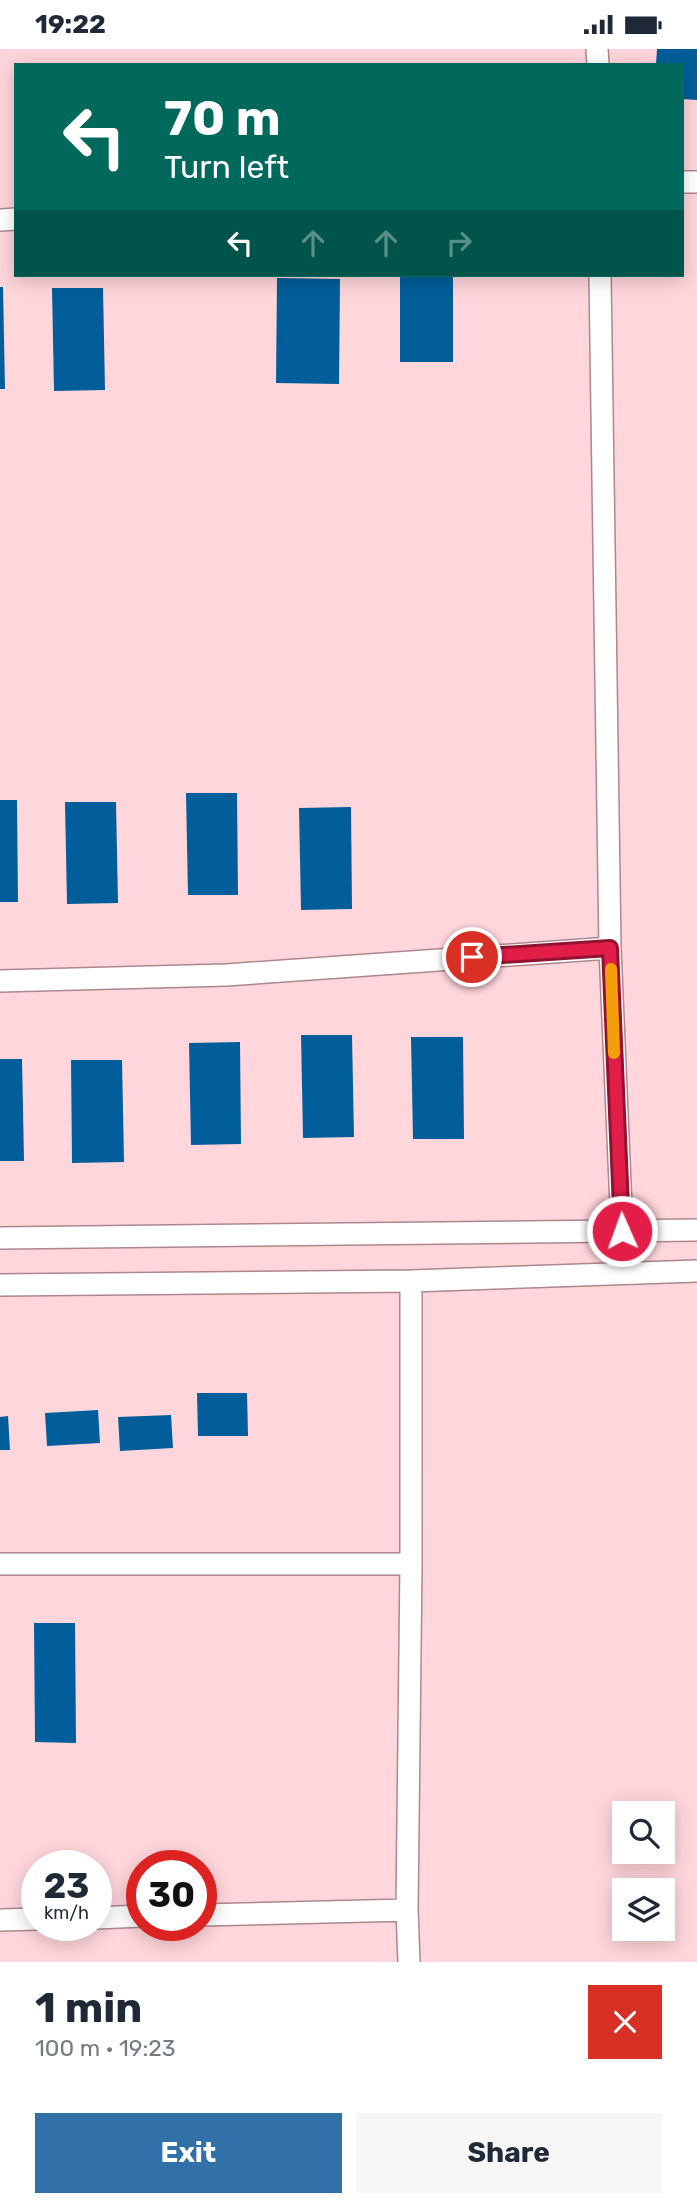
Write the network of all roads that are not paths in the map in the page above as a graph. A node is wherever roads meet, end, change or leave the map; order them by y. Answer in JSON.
{"nodes":[{"id":1,"x":600,"y":277,"type":"edge"},
{"id":2,"x":610,"y":948,"type":"junction"},
{"id":3,"x":0,"y":981,"type":"edge"},
{"id":4,"x":697,"y":1230,"type":"edge"},
{"id":5,"x":622,"y":1231,"type":"junction"},
{"id":6,"x":0,"y":1238,"type":"edge"},
{"id":7,"x":697,"y":1272,"type":"edge"},
{"id":8,"x":411,"y":1280,"type":"junction"},
{"id":9,"x":0,"y":1285,"type":"edge"},
{"id":10,"x":0,"y":1564,"type":"edge"},
{"id":11,"x":411,"y":1564,"type":"junction"},
{"id":12,"x":407,"y":1910,"type":"junction"},
{"id":13,"x":217,"y":1915,"type":"edge"},
{"id":14,"x":21,"y":1919,"type":"edge"},
{"id":15,"x":0,"y":1920,"type":"edge"},
{"id":16,"x":409,"y":1962,"type":"edge"}],
"edges":[{"from":1,"to":2,"type":"street"},
{"from":2,"to":3,"type":"street"},
{"from":2,"to":5,"type":"street"},
{"from":4,"to":5,"type":"street"},
{"from":5,"to":6,"type":"street"},
{"from":7,"to":8,"type":"street"},
{"from":8,"to":9,"type":"street"},
{"from":8,"to":11,"type":"street"},
{"from":10,"to":11,"type":"street"},
{"from":11,"to":12,"type":"street"},
{"from":12,"to":13,"type":"street"},
{"from":12,"to":16,"type":"street"},
{"from":14,"to":15,"type":"street"}]}
